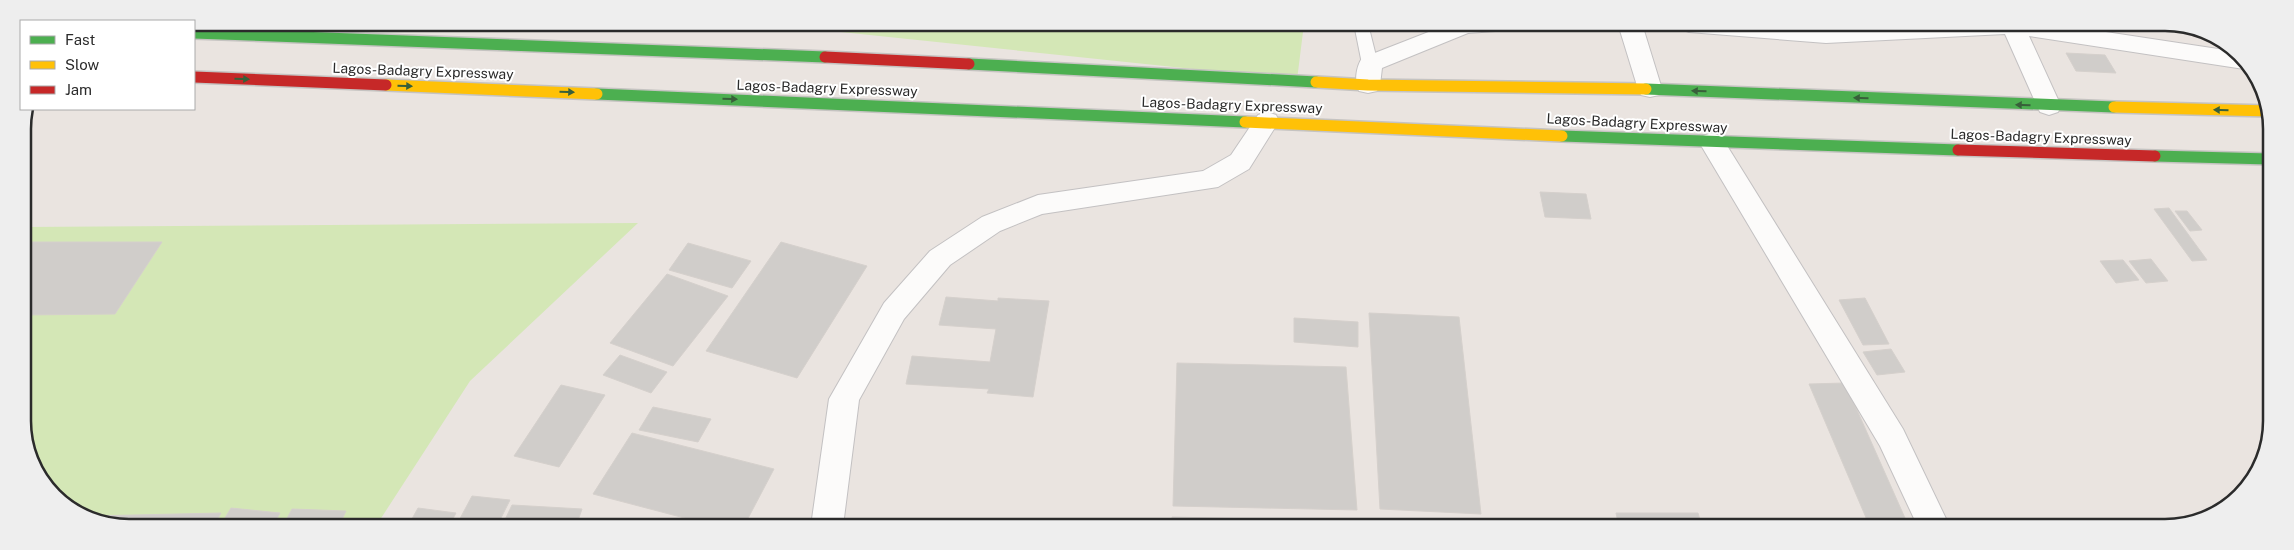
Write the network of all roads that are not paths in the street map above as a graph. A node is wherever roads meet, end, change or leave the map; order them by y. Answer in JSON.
{"nodes":[{"id":1,"x":1362,"y":31,"type":"edge"},
{"id":2,"x":1455,"y":31,"type":"edge"},
{"id":3,"x":1632,"y":31,"type":"edge"},
{"id":4,"x":1776,"y":31,"type":"edge"},
{"id":5,"x":1900,"y":31,"type":"edge"},
{"id":6,"x":2015,"y":31,"type":"edge"},
{"id":7,"x":2051,"y":31,"type":"edge"},
{"id":8,"x":195,"y":33,"type":"edge"},
{"id":9,"x":2233,"y":59,"type":"edge"},
{"id":10,"x":1369,"y":74,"type":"junction"},
{"id":11,"x":195,"y":77,"type":"edge"},
{"id":12,"x":1650,"y":89,"type":"junction"},
{"id":13,"x":2049,"y":106,"type":"junction"},
{"id":14,"x":2261,"y":111,"type":"edge"},
{"id":15,"x":1267,"y":122,"type":"junction"},
{"id":16,"x":1712,"y":142,"type":"junction"},
{"id":17,"x":2263,"y":159,"type":"edge"},
{"id":18,"x":828,"y":519,"type":"edge"},
{"id":19,"x":1930,"y":519,"type":"edge"}],
"edges":[{"from":1,"to":10,"type":"lane"},
{"from":2,"to":10,"type":"street"},
{"from":3,"to":12,"type":"street"},
{"from":4,"to":5,"type":"street"},
{"from":6,"to":13,"type":"street"},
{"from":7,"to":9,"type":"street"},
{"from":8,"to":10,"type":"highway","name":"Lagos-Badagry Expressway"},
{"from":10,"to":12,"type":"highway","name":"Lagos-Badagry Expressway"},
{"from":11,"to":15,"type":"highway","name":"Lagos-Badagry Expressway","one_way":true},
{"from":13,"to":12,"type":"highway","name":"Lagos-Badagry Expressway","one_way":true},
{"from":14,"to":13,"type":"highway","name":"Lagos-Badagry Expressway","one_way":true},
{"from":15,"to":16,"type":"highway","name":"Lagos-Badagry Expressway"},
{"from":15,"to":18,"type":"street"},
{"from":16,"to":17,"type":"highway","name":"Lagos-Badagry Expressway"},
{"from":16,"to":19,"type":"street"}]}
